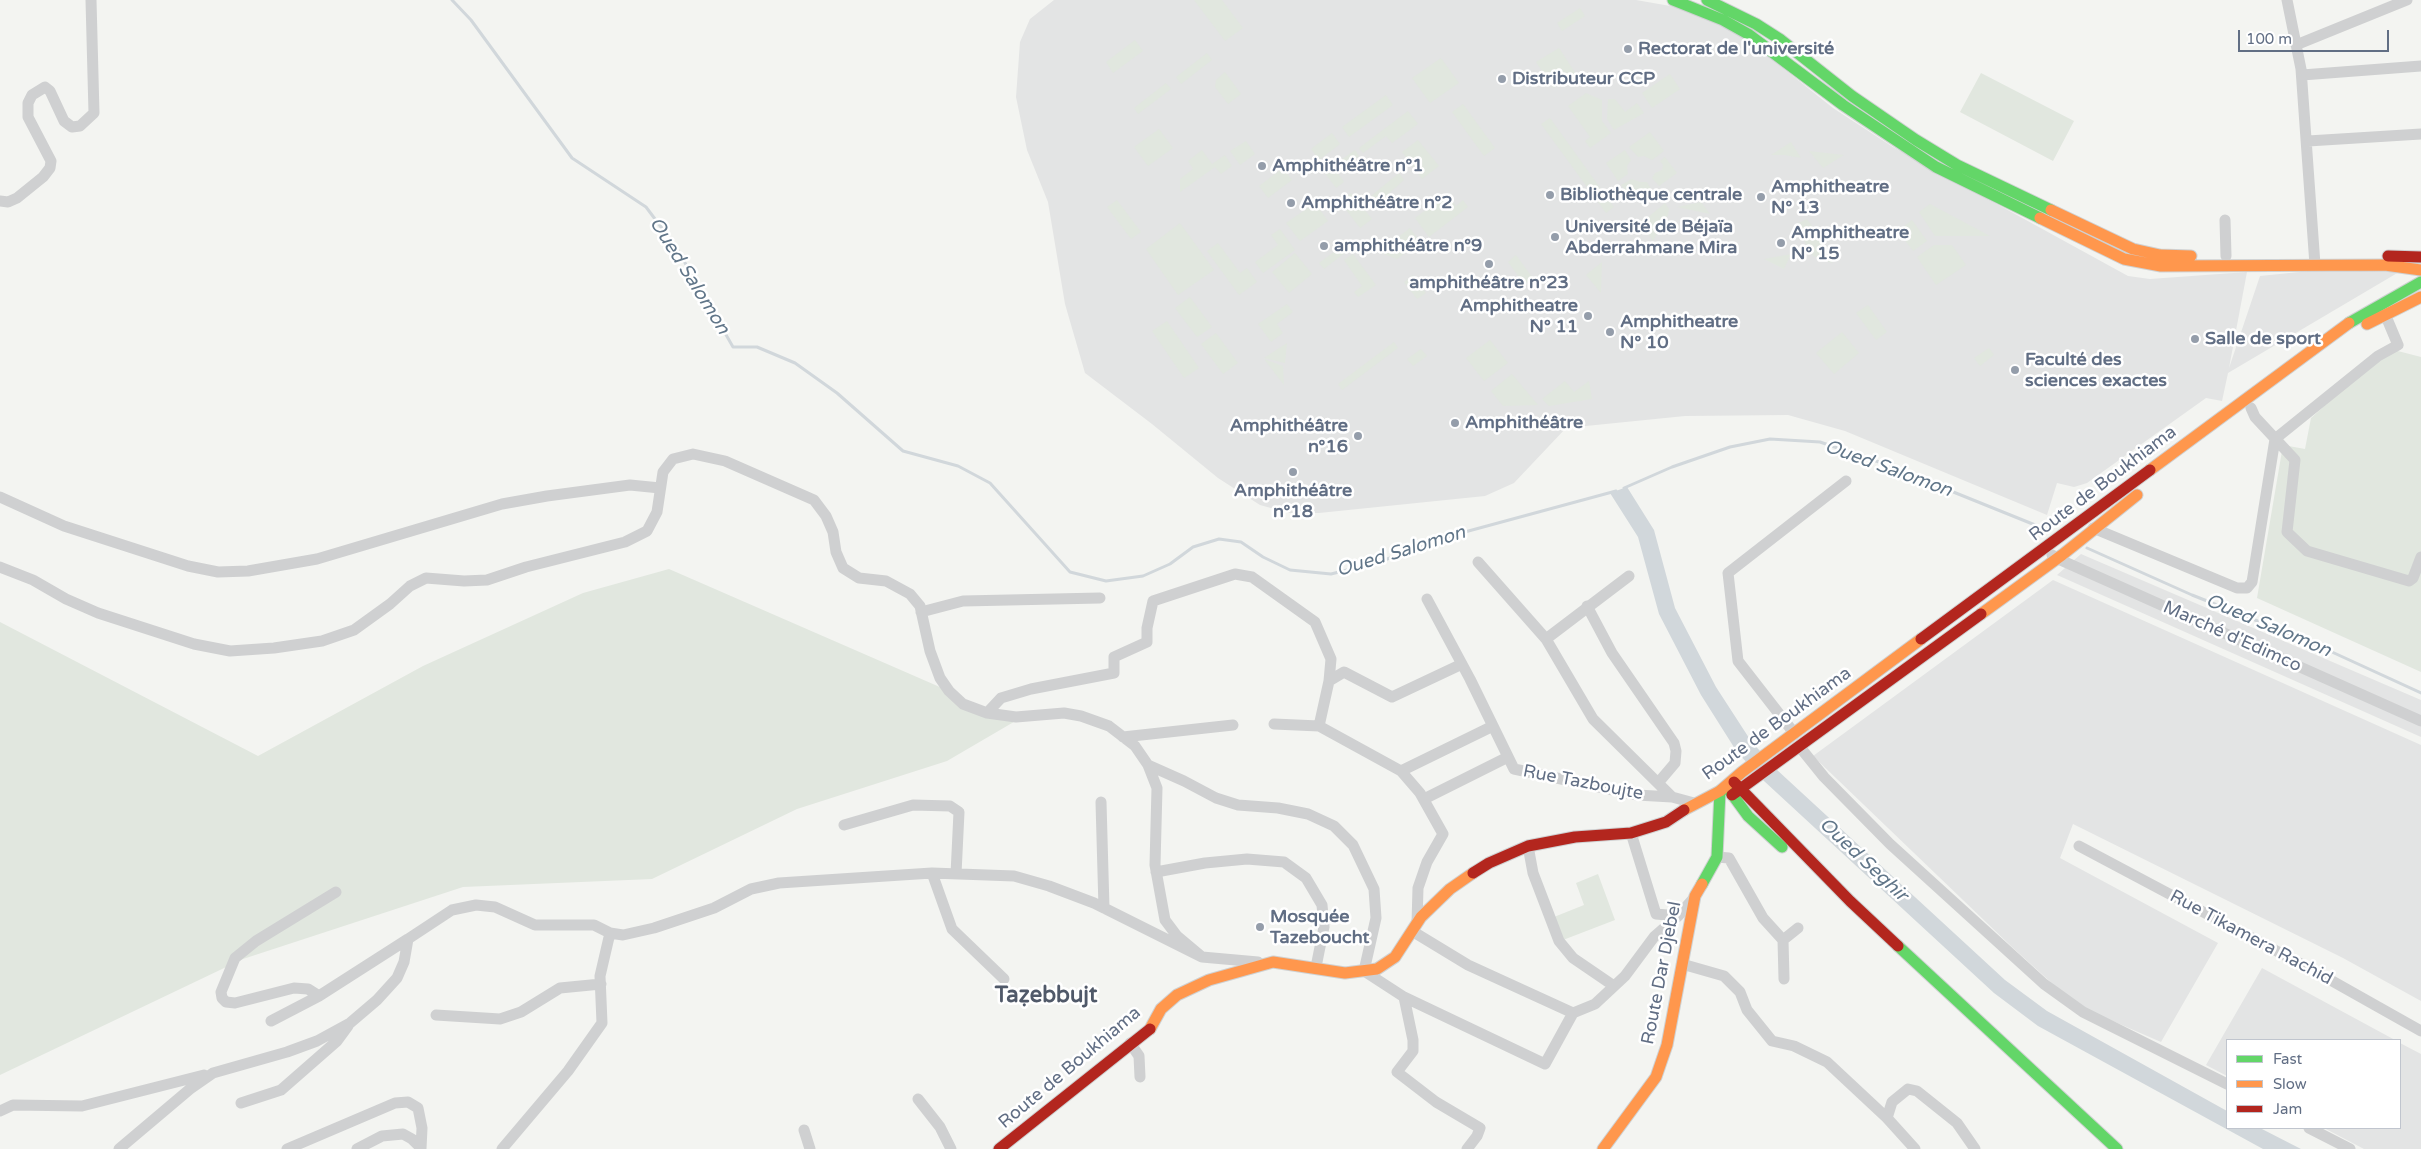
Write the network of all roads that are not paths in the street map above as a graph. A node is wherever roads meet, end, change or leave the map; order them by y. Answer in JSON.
{"nodes":[{"id":1,"x":91,"y":0,"type":"edge"},
{"id":2,"x":1673,"y":0,"type":"edge"},
{"id":3,"x":1707,"y":0,"type":"edge"},
{"id":4,"x":2287,"y":0,"type":"edge"},
{"id":5,"x":2407,"y":0,"type":"edge"},
{"id":6,"x":2296,"y":45,"type":"junction"},
{"id":7,"x":2421,"y":66,"type":"edge"},
{"id":8,"x":2302,"y":75,"type":"junction"},
{"id":9,"x":2421,"y":134,"type":"edge"},
{"id":10,"x":2308,"y":141,"type":"junction"},
{"id":11,"x":0,"y":201,"type":"edge"},
{"id":12,"x":2225,"y":220,"type":"dead end"},
{"id":13,"x":2226,"y":256,"type":"junction"},
{"id":14,"x":2421,"y":257,"type":"edge"},
{"id":15,"x":2315,"y":260,"type":"junction"},
{"id":16,"x":2399,"y":267,"type":"junction"},
{"id":17,"x":2421,"y":270,"type":"edge"},
{"id":18,"x":2421,"y":282,"type":"edge"},
{"id":19,"x":2403,"y":291,"type":"junction"},
{"id":20,"x":2421,"y":297,"type":"edge"},
{"id":21,"x":2385,"y":314,"type":"junction"},
{"id":22,"x":2250,"y":408,"type":"junction"},
{"id":23,"x":2276,"y":439,"type":"junction"},
{"id":24,"x":1846,"y":481,"type":"dead end"},
{"id":25,"x":660,"y":488,"type":"junction"},
{"id":26,"x":0,"y":497,"type":"edge"},
{"id":27,"x":2089,"y":532,"type":"junction"},
{"id":28,"x":2049,"y":546,"type":"junction"},
{"id":29,"x":2059,"y":557,"type":"junction"},
{"id":30,"x":2421,"y":557,"type":"edge"},
{"id":31,"x":1478,"y":562,"type":"dead end"},
{"id":32,"x":0,"y":567,"type":"edge"},
{"id":33,"x":1629,"y":576,"type":"dead end"},
{"id":34,"x":1100,"y":598,"type":"dead end"},
{"id":35,"x":1427,"y":599,"type":"dead end"},
{"id":36,"x":1587,"y":606,"type":"junction"},
{"id":37,"x":921,"y":612,"type":"junction"},
{"id":38,"x":1546,"y":638,"type":"junction"},
{"id":39,"x":1331,"y":659,"type":"junction"},
{"id":40,"x":1462,"y":664,"type":"junction"},
{"id":41,"x":1344,"y":672,"type":"junction"},
{"id":42,"x":1329,"y":681,"type":"junction"},
{"id":43,"x":987,"y":713,"type":"junction"},
{"id":44,"x":2421,"y":721,"type":"edge"},
{"id":45,"x":1274,"y":724,"type":"dead end"},
{"id":46,"x":1233,"y":725,"type":"dead end"},
{"id":47,"x":1319,"y":726,"type":"junction"},
{"id":48,"x":1493,"y":726,"type":"junction"},
{"id":49,"x":1794,"y":733,"type":"junction"},
{"id":50,"x":1123,"y":737,"type":"junction"},
{"id":51,"x":1796,"y":748,"type":"junction"},
{"id":52,"x":1508,"y":757,"type":"junction"},
{"id":53,"x":1148,"y":765,"type":"junction"},
{"id":54,"x":1401,"y":770,"type":"junction"},
{"id":55,"x":1658,"y":783,"type":"junction"},
{"id":56,"x":1734,"y":785,"type":"junction"},
{"id":57,"x":1672,"y":797,"type":"junction"},
{"id":58,"x":1424,"y":800,"type":"junction"},
{"id":59,"x":1101,"y":802,"type":"dead end"},
{"id":60,"x":1694,"y":803,"type":"junction"},
{"id":61,"x":844,"y":825,"type":"dead end"},
{"id":62,"x":1631,"y":833,"type":"junction"},
{"id":63,"x":1528,"y":846,"type":"junction"},
{"id":64,"x":2079,"y":846,"type":"dead end"},
{"id":65,"x":1717,"y":857,"type":"junction"},
{"id":66,"x":1156,"y":872,"type":"junction"},
{"id":67,"x":932,"y":873,"type":"junction"},
{"id":68,"x":956,"y":874,"type":"junction"},
{"id":69,"x":336,"y":892,"type":"dead end"},
{"id":70,"x":1695,"y":896,"type":"junction"},
{"id":71,"x":1104,"y":908,"type":"junction"},
{"id":72,"x":1678,"y":916,"type":"junction"},
{"id":73,"x":1414,"y":927,"type":"junction"},
{"id":74,"x":1798,"y":928,"type":"dead end"},
{"id":75,"x":610,"y":932,"type":"junction"},
{"id":76,"x":408,"y":939,"type":"junction"},
{"id":77,"x":1782,"y":940,"type":"junction"},
{"id":78,"x":1202,"y":957,"type":"junction"},
{"id":79,"x":1273,"y":962,"type":"junction"},
{"id":80,"x":1682,"y":964,"type":"junction"},
{"id":81,"x":1316,"y":967,"type":"junction"},
{"id":82,"x":1364,"y":971,"type":"junction"},
{"id":83,"x":1004,"y":979,"type":"dead end"},
{"id":84,"x":1784,"y":979,"type":"dead end"},
{"id":85,"x":601,"y":984,"type":"junction"},
{"id":86,"x":1614,"y":986,"type":"junction"},
{"id":87,"x":319,"y":996,"type":"junction"},
{"id":88,"x":1404,"y":997,"type":"junction"},
{"id":89,"x":1573,"y":1013,"type":"junction"},
{"id":90,"x":436,"y":1015,"type":"dead end"},
{"id":91,"x":271,"y":1021,"type":"dead end"},
{"id":92,"x":350,"y":1024,"type":"junction"},
{"id":93,"x":2421,"y":1032,"type":"edge"},
{"id":94,"x":1130,"y":1043,"type":"junction"},
{"id":95,"x":213,"y":1073,"type":"junction"},
{"id":96,"x":1140,"y":1078,"type":"dead end"},
{"id":97,"x":2226,"y":1084,"type":"edge"},
{"id":98,"x":918,"y":1099,"type":"dead end"},
{"id":99,"x":241,"y":1103,"type":"dead end"},
{"id":100,"x":0,"y":1110,"type":"edge"},
{"id":101,"x":1887,"y":1118,"type":"junction"},
{"id":102,"x":2311,"y":1129,"type":"edge"},
{"id":103,"x":804,"y":1130,"type":"dead end"},
{"id":104,"x":421,"y":1148,"type":"edge"},
{"id":105,"x":119,"y":1149,"type":"edge"},
{"id":106,"x":287,"y":1149,"type":"edge"},
{"id":107,"x":357,"y":1149,"type":"edge"},
{"id":108,"x":502,"y":1149,"type":"edge"},
{"id":109,"x":810,"y":1149,"type":"edge"},
{"id":110,"x":952,"y":1149,"type":"edge"},
{"id":111,"x":999,"y":1149,"type":"edge"},
{"id":112,"x":1467,"y":1149,"type":"edge"},
{"id":113,"x":1603,"y":1149,"type":"edge"},
{"id":114,"x":1915,"y":1149,"type":"edge"},
{"id":115,"x":1975,"y":1149,"type":"edge"},
{"id":116,"x":2105,"y":1149,"type":"edge"},
{"id":117,"x":2117,"y":1149,"type":"edge"},
{"id":118,"x":2350,"y":1149,"type":"edge"}],
"edges":[{"from":1,"to":11,"type":"street"},
{"from":2,"to":15,"type":"street"},
{"from":3,"to":13,"type":"street"},
{"from":4,"to":6,"type":"street"},
{"from":5,"to":6,"type":"street"},
{"from":6,"to":8,"type":"street"},
{"from":7,"to":8,"type":"street"},
{"from":8,"to":10,"type":"street"},
{"from":9,"to":10,"type":"street"},
{"from":10,"to":15,"type":"street"},
{"from":12,"to":13,"type":"street"},
{"from":13,"to":15,"type":"street"},
{"from":14,"to":15,"type":"street"},
{"from":15,"to":16,"type":"street"},
{"from":16,"to":17,"type":"street"},
{"from":16,"to":19,"type":"street"},
{"from":18,"to":19,"type":"street","name":"Route de Boukhiama"},
{"from":19,"to":28,"type":"street","name":"Route de Boukhiama"},
{"from":20,"to":21,"type":"street","name":"Route de Boukhiama"},
{"from":21,"to":22,"type":"street","name":"Route de Boukhiama"},
{"from":21,"to":23,"type":"street"},
{"from":22,"to":23,"type":"street"},
{"from":22,"to":27,"type":"street","name":"Route de Boukhiama"},
{"from":23,"to":27,"type":"street"},
{"from":23,"to":30,"type":"street"},
{"from":24,"to":49,"type":"street"},
{"from":25,"to":26,"type":"street"},
{"from":25,"to":32,"type":"street"},
{"from":25,"to":37,"type":"street"},
{"from":27,"to":29,"type":"street","name":"Route de Boukhiama"},
{"from":28,"to":29,"type":"street","name":"Marché d'Edimco"},
{"from":28,"to":49,"type":"street","name":"Route de Boukhiama"},
{"from":29,"to":44,"type":"street","name":"Marché d'Edimco"},
{"from":29,"to":51,"type":"street","name":"Route de Boukhiama"},
{"from":31,"to":38,"type":"street"},
{"from":33,"to":36,"type":"street"},
{"from":34,"to":37,"type":"street"},
{"from":35,"to":40,"type":"street","name":"Rue Tazboujte"},
{"from":36,"to":38,"type":"street"},
{"from":36,"to":55,"type":"street"},
{"from":37,"to":43,"type":"street"},
{"from":38,"to":55,"type":"street"},
{"from":39,"to":41,"type":"street"},
{"from":39,"to":42,"type":"street"},
{"from":39,"to":43,"type":"street"},
{"from":40,"to":41,"type":"street"},
{"from":40,"to":48,"type":"street","name":"Rue Tazboujte"},
{"from":41,"to":42,"type":"street"},
{"from":42,"to":47,"type":"street"},
{"from":43,"to":50,"type":"street"},
{"from":45,"to":47,"type":"street"},
{"from":46,"to":50,"type":"street"},
{"from":47,"to":54,"type":"street"},
{"from":48,"to":52,"type":"street","name":"Rue Tazboujte"},
{"from":48,"to":54,"type":"street"},
{"from":49,"to":56,"type":"street","name":"Route de Boukhiama"},
{"from":50,"to":53,"type":"street"},
{"from":51,"to":56,"type":"street","name":"Route de Boukhiama"},
{"from":51,"to":97,"type":"street"},
{"from":52,"to":57,"type":"street","name":"Rue Tazboujte"},
{"from":52,"to":58,"type":"street"},
{"from":53,"to":66,"type":"street"},
{"from":53,"to":82,"type":"street"},
{"from":54,"to":58,"type":"street"},
{"from":55,"to":57,"type":"street"},
{"from":56,"to":60,"type":"street","name":"Route de Boukhiama"},
{"from":56,"to":65,"type":"street","name":"Route Dar Djebel"},
{"from":56,"to":116,"type":"street"},
{"from":56,"to":117,"type":"street"},
{"from":57,"to":60,"type":"street","name":"Rue Tazboujte"},
{"from":58,"to":73,"type":"street"},
{"from":59,"to":71,"type":"street"},
{"from":60,"to":62,"type":"street","name":"Route de Boukhiama"},
{"from":61,"to":68,"type":"street"},
{"from":62,"to":63,"type":"street","name":"Route de Boukhiama"},
{"from":62,"to":72,"type":"street"},
{"from":63,"to":73,"type":"street","name":"Route de Boukhiama"},
{"from":63,"to":86,"type":"street"},
{"from":64,"to":93,"type":"street","name":"Rue Tikamera Rachid"},
{"from":65,"to":70,"type":"street","name":"Route Dar Djebel"},
{"from":65,"to":77,"type":"street"},
{"from":66,"to":78,"type":"street"},
{"from":66,"to":81,"type":"street"},
{"from":67,"to":68,"type":"street"},
{"from":67,"to":75,"type":"street"},
{"from":67,"to":83,"type":"street"},
{"from":68,"to":71,"type":"street"},
{"from":69,"to":87,"type":"street"},
{"from":70,"to":72,"type":"street"},
{"from":70,"to":80,"type":"street","name":"Route Dar Djebel"},
{"from":71,"to":78,"type":"street"},
{"from":72,"to":86,"type":"street"},
{"from":73,"to":82,"type":"street","name":"Route de Boukhiama"},
{"from":73,"to":89,"type":"street"},
{"from":74,"to":77,"type":"street"},
{"from":75,"to":76,"type":"street"},
{"from":75,"to":85,"type":"street"},
{"from":76,"to":87,"type":"street"},
{"from":76,"to":92,"type":"street"},
{"from":77,"to":84,"type":"street"},
{"from":78,"to":79,"type":"street"},
{"from":79,"to":81,"type":"street","name":"Route de Boukhiama"},
{"from":79,"to":94,"type":"street","name":"Route de Boukhiama"},
{"from":80,"to":101,"type":"street"},
{"from":80,"to":113,"type":"street","name":"Route Dar Djebel"},
{"from":81,"to":82,"type":"street","name":"Route de Boukhiama"},
{"from":82,"to":88,"type":"street"},
{"from":85,"to":90,"type":"street"},
{"from":85,"to":108,"type":"street"},
{"from":86,"to":89,"type":"street"},
{"from":87,"to":91,"type":"street"},
{"from":88,"to":89,"type":"street"},
{"from":88,"to":112,"type":"street"},
{"from":92,"to":95,"type":"street"},
{"from":92,"to":99,"type":"street"},
{"from":94,"to":96,"type":"street"},
{"from":94,"to":111,"type":"street","name":"Route de Boukhiama"},
{"from":95,"to":100,"type":"street"},
{"from":95,"to":105,"type":"street"},
{"from":98,"to":110,"type":"street"},
{"from":101,"to":114,"type":"street"},
{"from":101,"to":115,"type":"street"},
{"from":102,"to":118,"type":"street"},
{"from":103,"to":109,"type":"street"},
{"from":104,"to":106,"type":"street"},
{"from":104,"to":107,"type":"street"}]}
